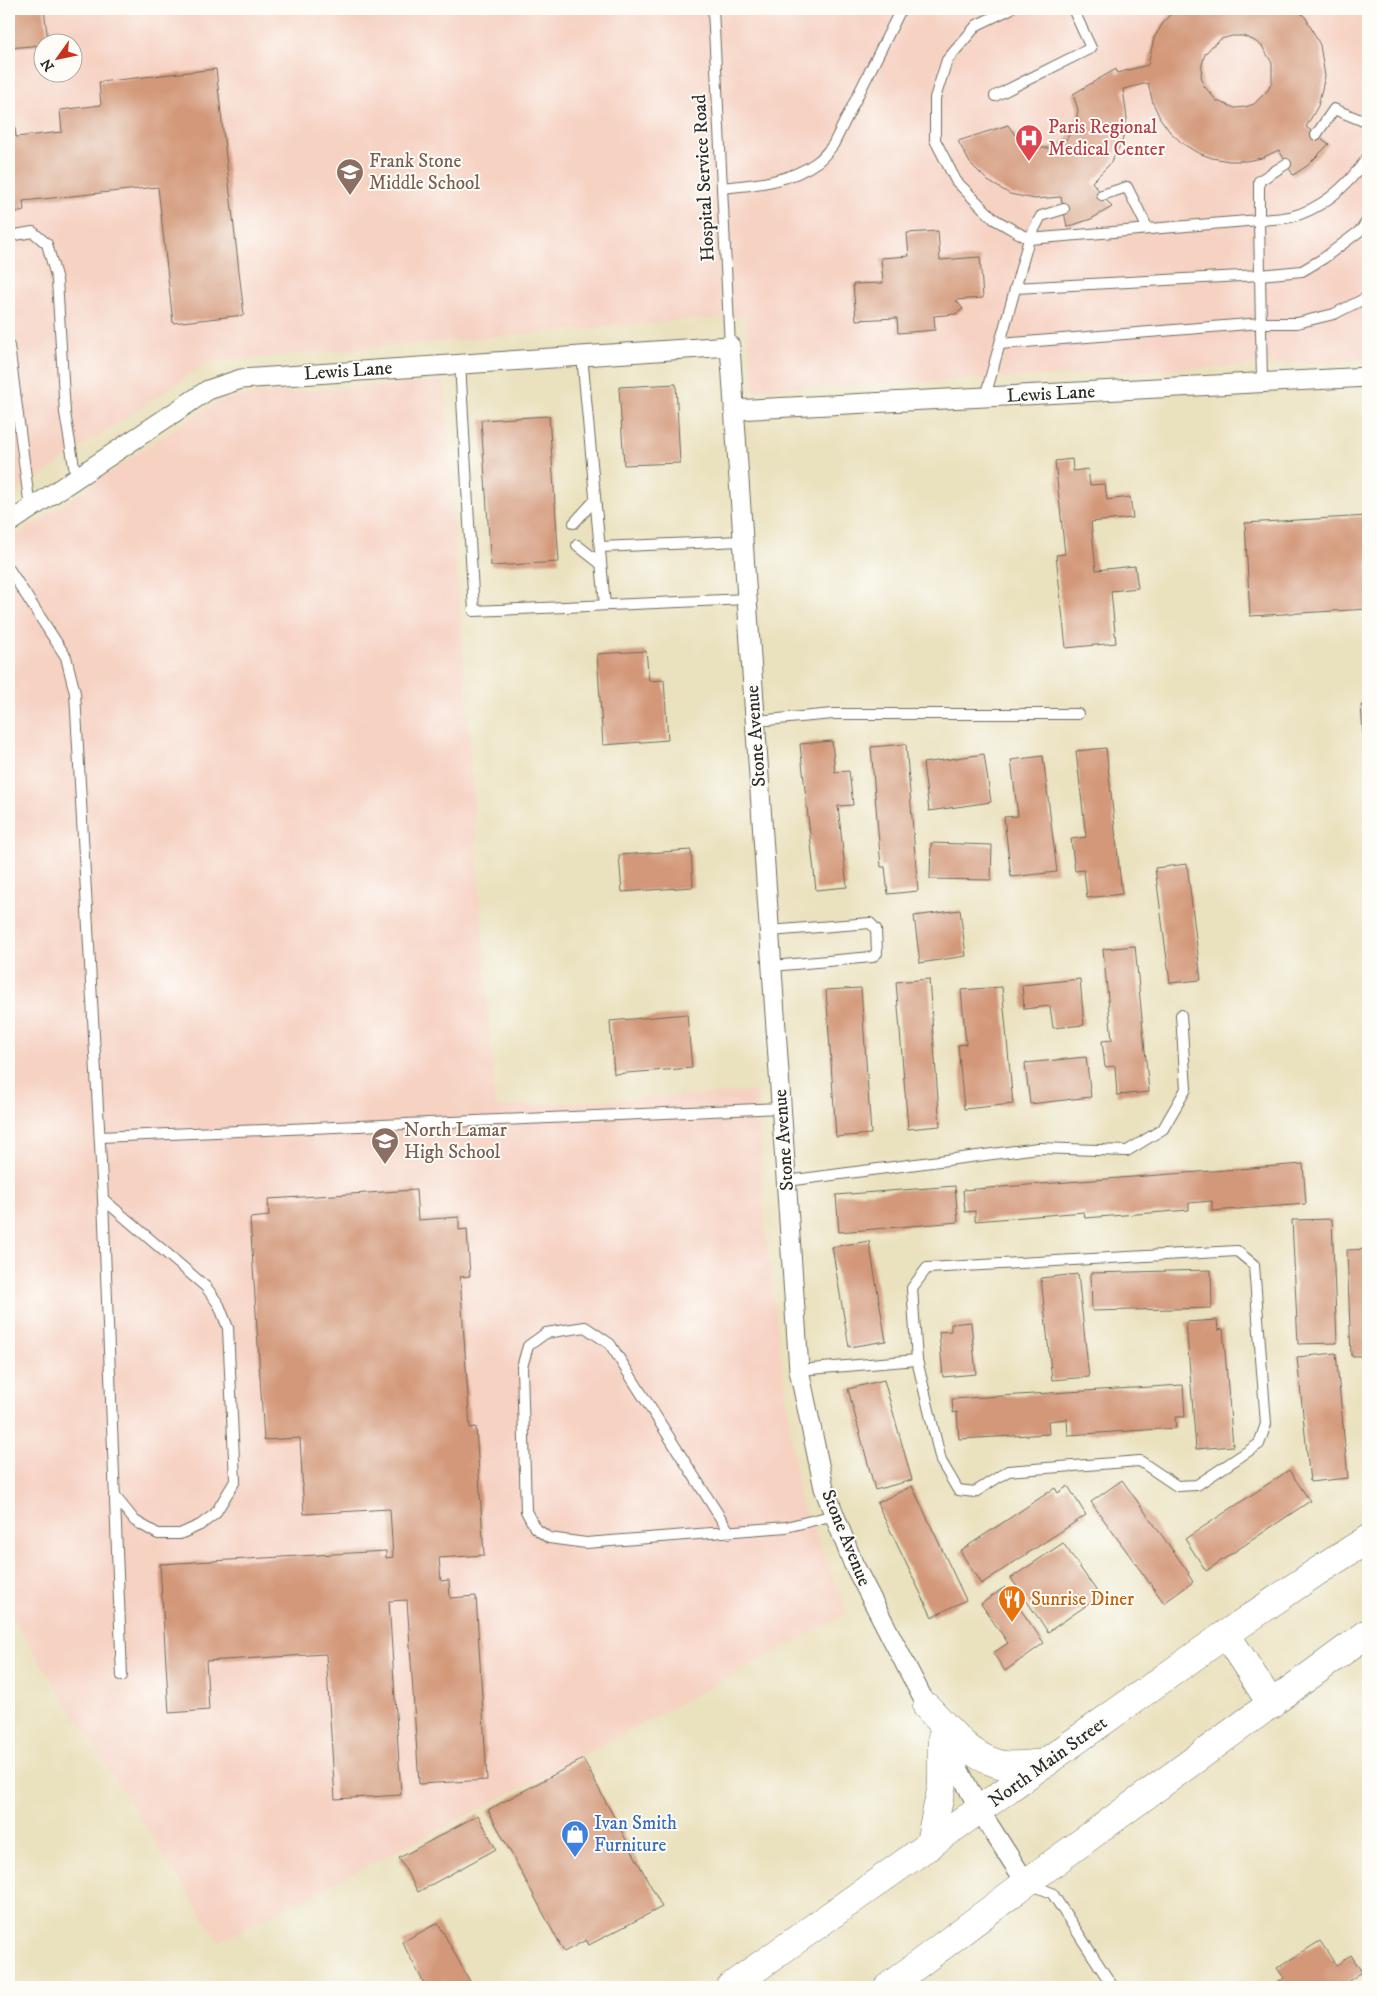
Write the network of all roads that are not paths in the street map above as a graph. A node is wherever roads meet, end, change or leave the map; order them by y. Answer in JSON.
{"nodes":[{"id":1,"x":714,"y":9,"type":"edge"},
{"id":2,"x":901,"y":9,"type":"edge"},
{"id":3,"x":1010,"y":9,"type":"edge"},
{"id":4,"x":1074,"y":9,"type":"edge"},
{"id":5,"x":995,"y":96,"type":"dead end"},
{"id":6,"x":1368,"y":123,"type":"edge"},
{"id":7,"x":1316,"y":135,"type":"dead end"},
{"id":8,"x":1368,"y":157,"type":"edge"},
{"id":9,"x":1286,"y":164,"type":"dead end"},
{"id":10,"x":722,"y":188,"type":"junction"},
{"id":11,"x":1102,"y":195,"type":"dead end"},
{"id":12,"x":1064,"y":209,"type":"dead end"},
{"id":13,"x":1259,"y":220,"type":"junction"},
{"id":14,"x":1368,"y":220,"type":"edge"},
{"id":15,"x":1148,"y":229,"type":"junction"},
{"id":16,"x":9,"y":236,"type":"edge"},
{"id":17,"x":1029,"y":239,"type":"junction"},
{"id":18,"x":1260,"y":275,"type":"junction"},
{"id":19,"x":1016,"y":288,"type":"junction"},
{"id":20,"x":1368,"y":296,"type":"edge"},
{"id":21,"x":1261,"y":323,"type":"junction"},
{"id":22,"x":1000,"y":344,"type":"junction"},
{"id":23,"x":9,"y":346,"type":"edge"},
{"id":24,"x":730,"y":346,"type":"junction"},
{"id":25,"x":582,"y":355,"type":"junction"},
{"id":26,"x":460,"y":363,"type":"junction"},
{"id":27,"x":1368,"y":377,"type":"edge"},
{"id":28,"x":1262,"y":383,"type":"junction"},
{"id":29,"x":985,"y":397,"type":"junction"},
{"id":30,"x":734,"y":410,"type":"junction"},
{"id":31,"x":76,"y":478,"type":"junction"},
{"id":32,"x":595,"y":500,"type":"junction"},
{"id":33,"x":30,"y":508,"type":"junction"},
{"id":34,"x":9,"y":523,"type":"edge"},
{"id":35,"x":574,"y":523,"type":"dead end"},
{"id":36,"x":742,"y":541,"type":"junction"},
{"id":37,"x":577,"y":545,"type":"dead end"},
{"id":38,"x":600,"y":547,"type":"junction"},
{"id":39,"x":601,"y":564,"type":"junction"},
{"id":40,"x":9,"y":569,"type":"edge"},
{"id":41,"x":747,"y":599,"type":"junction"},
{"id":42,"x":605,"y":605,"type":"junction"},
{"id":43,"x":1078,"y":714,"type":"dead end"},
{"id":44,"x":755,"y":721,"type":"junction"},
{"id":45,"x":769,"y":931,"type":"junction"},
{"id":46,"x":772,"y":966,"type":"junction"},
{"id":47,"x":1181,"y":1015,"type":"dead end"},
{"id":48,"x":782,"y":1108,"type":"junction"},
{"id":49,"x":100,"y":1137,"type":"junction"},
{"id":50,"x":787,"y":1182,"type":"junction"},
{"id":51,"x":103,"y":1199,"type":"junction"},
{"id":52,"x":918,"y":1360,"type":"junction"},
{"id":53,"x":799,"y":1370,"type":"junction"},
{"id":54,"x":114,"y":1495,"type":"junction"},
{"id":55,"x":835,"y":1515,"type":"junction"},
{"id":56,"x":730,"y":1533,"type":"junction"},
{"id":57,"x":1368,"y":1540,"type":"edge"},
{"id":58,"x":1368,"y":1633,"type":"edge"},
{"id":59,"x":1226,"y":1634,"type":"junction"},
{"id":60,"x":122,"y":1676,"type":"dead end"},
{"id":61,"x":1272,"y":1705,"type":"junction"},
{"id":62,"x":927,"y":1707,"type":"junction"},
{"id":63,"x":942,"y":1737,"type":"junction"},
{"id":64,"x":1046,"y":1763,"type":"junction"},
{"id":65,"x":980,"y":1811,"type":"junction"},
{"id":66,"x":929,"y":1847,"type":"junction"},
{"id":67,"x":1026,"y":1883,"type":"junction"},
{"id":68,"x":730,"y":1987,"type":"edge"},
{"id":69,"x":888,"y":1987,"type":"edge"},
{"id":70,"x":1113,"y":1987,"type":"edge"}],
"edges":[{"from":1,"to":10,"type":"lane","name":"Hospital Service Road"},
{"from":2,"to":10,"type":"lane"},
{"from":3,"to":17,"type":"lane"},
{"from":4,"to":5,"type":"lane"},
{"from":6,"to":7,"type":"lane"},
{"from":8,"to":13,"type":"lane"},
{"from":9,"to":13,"type":"lane"},
{"from":10,"to":24,"type":"lane","name":"Hospital Service Road"},
{"from":11,"to":15,"type":"lane"},
{"from":12,"to":17,"type":"lane"},
{"from":13,"to":15,"type":"lane"},
{"from":13,"to":18,"type":"lane"},
{"from":14,"to":18,"type":"lane"},
{"from":15,"to":17,"type":"lane"},
{"from":16,"to":31,"type":"lane"},
{"from":17,"to":19,"type":"lane"},
{"from":18,"to":19,"type":"lane"},
{"from":18,"to":21,"type":"lane"},
{"from":19,"to":22,"type":"lane"},
{"from":20,"to":21,"type":"lane"},
{"from":21,"to":22,"type":"lane"},
{"from":21,"to":28,"type":"lane"},
{"from":22,"to":29,"type":"lane"},
{"from":23,"to":33,"type":"lane"},
{"from":24,"to":25,"type":"street","name":"Lewis Lane"},
{"from":24,"to":30,"type":"street","name":"Stone Avenue"},
{"from":25,"to":26,"type":"street","name":"Lewis Lane"},
{"from":25,"to":32,"type":"lane"},
{"from":26,"to":31,"type":"street","name":"Lewis Lane"},
{"from":26,"to":42,"type":"lane"},
{"from":27,"to":28,"type":"street","name":"Lewis Lane"},
{"from":28,"to":29,"type":"street","name":"Lewis Lane"},
{"from":29,"to":30,"type":"street","name":"Lewis Lane"},
{"from":30,"to":36,"type":"street","name":"Stone Avenue"},
{"from":31,"to":33,"type":"street","name":"Lewis Lane"},
{"from":32,"to":35,"type":"lane"},
{"from":32,"to":38,"type":"lane"},
{"from":33,"to":34,"type":"street","name":"Lewis Lane"},
{"from":36,"to":38,"type":"lane"},
{"from":36,"to":41,"type":"street","name":"Stone Avenue"},
{"from":37,"to":39,"type":"lane"},
{"from":38,"to":39,"type":"lane"},
{"from":39,"to":42,"type":"lane"},
{"from":40,"to":49,"type":"lane"},
{"from":41,"to":42,"type":"lane"},
{"from":41,"to":44,"type":"street","name":"Stone Avenue"},
{"from":43,"to":44,"type":"lane"},
{"from":44,"to":45,"type":"street","name":"Stone Avenue"},
{"from":45,"to":46,"type":"street","name":"Stone Avenue"},
{"from":45,"to":46,"type":"lane"},
{"from":46,"to":48,"type":"street","name":"Stone Avenue"},
{"from":47,"to":50,"type":"lane"},
{"from":48,"to":49,"type":"lane"},
{"from":48,"to":50,"type":"street","name":"Stone Avenue"},
{"from":49,"to":51,"type":"lane"},
{"from":50,"to":53,"type":"street","name":"Stone Avenue"},
{"from":51,"to":54,"type":"lane"},
{"from":51,"to":54,"type":"lane"},
{"from":52,"to":52,"type":"lane"},
{"from":52,"to":53,"type":"lane"},
{"from":53,"to":55,"type":"street","name":"Stone Avenue"},
{"from":54,"to":60,"type":"lane"},
{"from":55,"to":56,"type":"lane"},
{"from":55,"to":62,"type":"street","name":"Stone Avenue"},
{"from":56,"to":56,"type":"lane"},
{"from":57,"to":59,"type":"highway","name":"North Main Street"},
{"from":58,"to":61,"type":"highway"},
{"from":59,"to":61,"type":"highway"},
{"from":59,"to":64,"type":"highway","name":"North Main Street"},
{"from":61,"to":67,"type":"highway"},
{"from":62,"to":63,"type":"street","name":"Stone Avenue"},
{"from":62,"to":64,"type":"highway"},
{"from":63,"to":65,"type":"street","name":"Stone Avenue"},
{"from":63,"to":66,"type":"highway"},
{"from":64,"to":65,"type":"highway","name":"North Main Street"},
{"from":65,"to":66,"type":"highway","name":"North Main Street"},
{"from":65,"to":67,"type":"street","name":"Stone Avenue"},
{"from":66,"to":68,"type":"highway","name":"North Main Street"},
{"from":67,"to":69,"type":"highway"},
{"from":67,"to":70,"type":"lane"}]}
